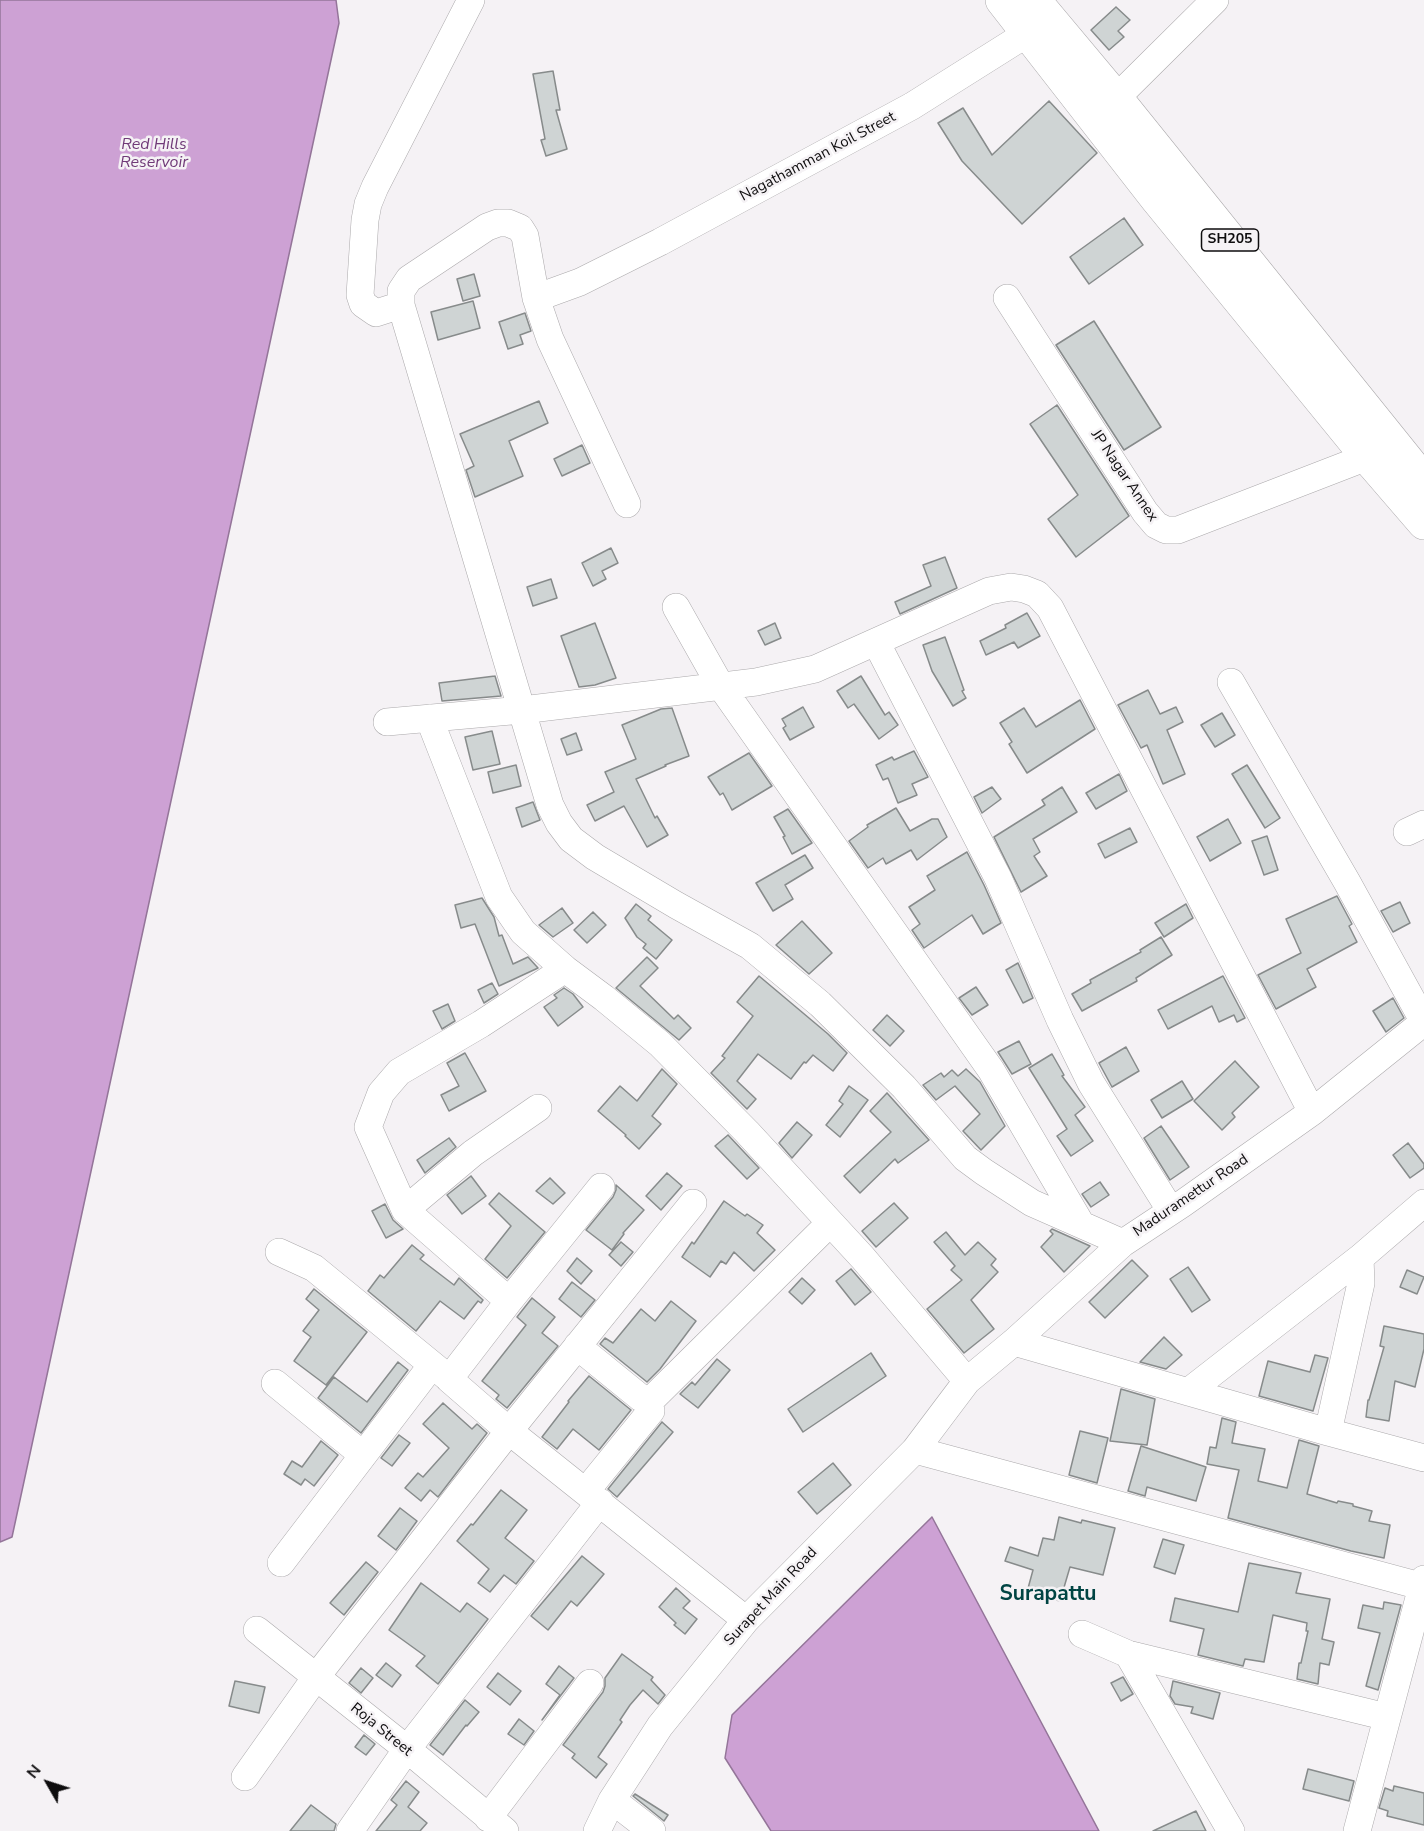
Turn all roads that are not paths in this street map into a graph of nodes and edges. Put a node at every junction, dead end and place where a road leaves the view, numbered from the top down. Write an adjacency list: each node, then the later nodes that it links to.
1 (471, 0): 8 (street)
2 (1002, 0): 4 (main road)
3 (1215, 0): 5 (street)
4 (1036, 17): 5 (main road, SH205); 6 (street, Nagathamman Koil Street)
5 (1105, 108): 9 (main road); 10 (main road, SH205)
6 (536, 298): 8 (street); 11 (street)
7 (1007, 298): 9 (street, JP Nagar Annex)
8 (401, 305): 17 (street)
9 (1367, 456): 12 (main road)
10 (1424, 481)
11 (627, 504)
12 (1424, 523)
13 (676, 607): 16 (street)
14 (876, 642): 16 (street); 23 (street); 28 (street)
15 (1231, 682): 21 (street)
16 (720, 685): 17 (street); 30 (street)
17 (522, 710): 18 (street); 30 (street)
18 (429, 718): 19 (street); 20 (street)
19 (387, 722)
20 (565, 969): 27 (street); 29 (street)
21 (1424, 1022): 23 (street, Maduramettur Road)
22 (538, 1108): 27 (street)
23 (1312, 1112): 28 (street, Maduramettur Road)
24 (601, 1187): 34 (street)
25 (693, 1203): 36 (street)
26 (1424, 1203): 33 (street)
27 (405, 1210): 34 (street)
28 (1171, 1211): 31 (street, Maduramettur Road)
29 (830, 1223): 36 (street); 38 (street)
30 (1081, 1224): 31 (street)
31 (1124, 1242): 35 (street, Maduramettur Road)
32 (279, 1252): 37 (street)
33 (1360, 1258): 40 (street); 43 (street)
34 (509, 1301): 37 (street)
35 (1014, 1342): 38 (street, Maduramettur Road); 40 (street)
36 (578, 1346): 42 (street)
37 (441, 1372): 42 (street); 45 (street)
38 (967, 1381): 44 (street, Surapet Main Road)
39 (275, 1383): 45 (street)
40 (1188, 1392): 43 (street)
41 (651, 1412): 47 (street)
42 (509, 1431): 47 (street); 54 (street)
43 (1328, 1432): 46 (street)
44 (915, 1450): 49 (street); 50 (street, Surapet Main Road)
45 (363, 1455): 48 (street)
46 (1424, 1458)
47 (593, 1496): 50 (street); 57 (street)
48 (281, 1563)
49 (1423, 1584): 56 (street)
50 (746, 1620): 59 (street, Surapet Main Road)
51 (257, 1630): 54 (street, Roja Street)
52 (1082, 1634): 53 (street)
53 (1128, 1654): 56 (street); 64 (street)
54 (316, 1677): 57 (street, Roja Street); 58 (street)
55 (590, 1683): 60 (street)
56 (1387, 1717): 65 (street)
57 (406, 1749): 60 (street, Roja Street); 61 (street)
58 (245, 1777)
59 (612, 1800): 62 (street, Surapet Main Road); 63 (street)
60 (496, 1824)
61 (350, 1831)
62 (597, 1831)
63 (652, 1831)
64 (1231, 1831)
65 (1357, 1831)

